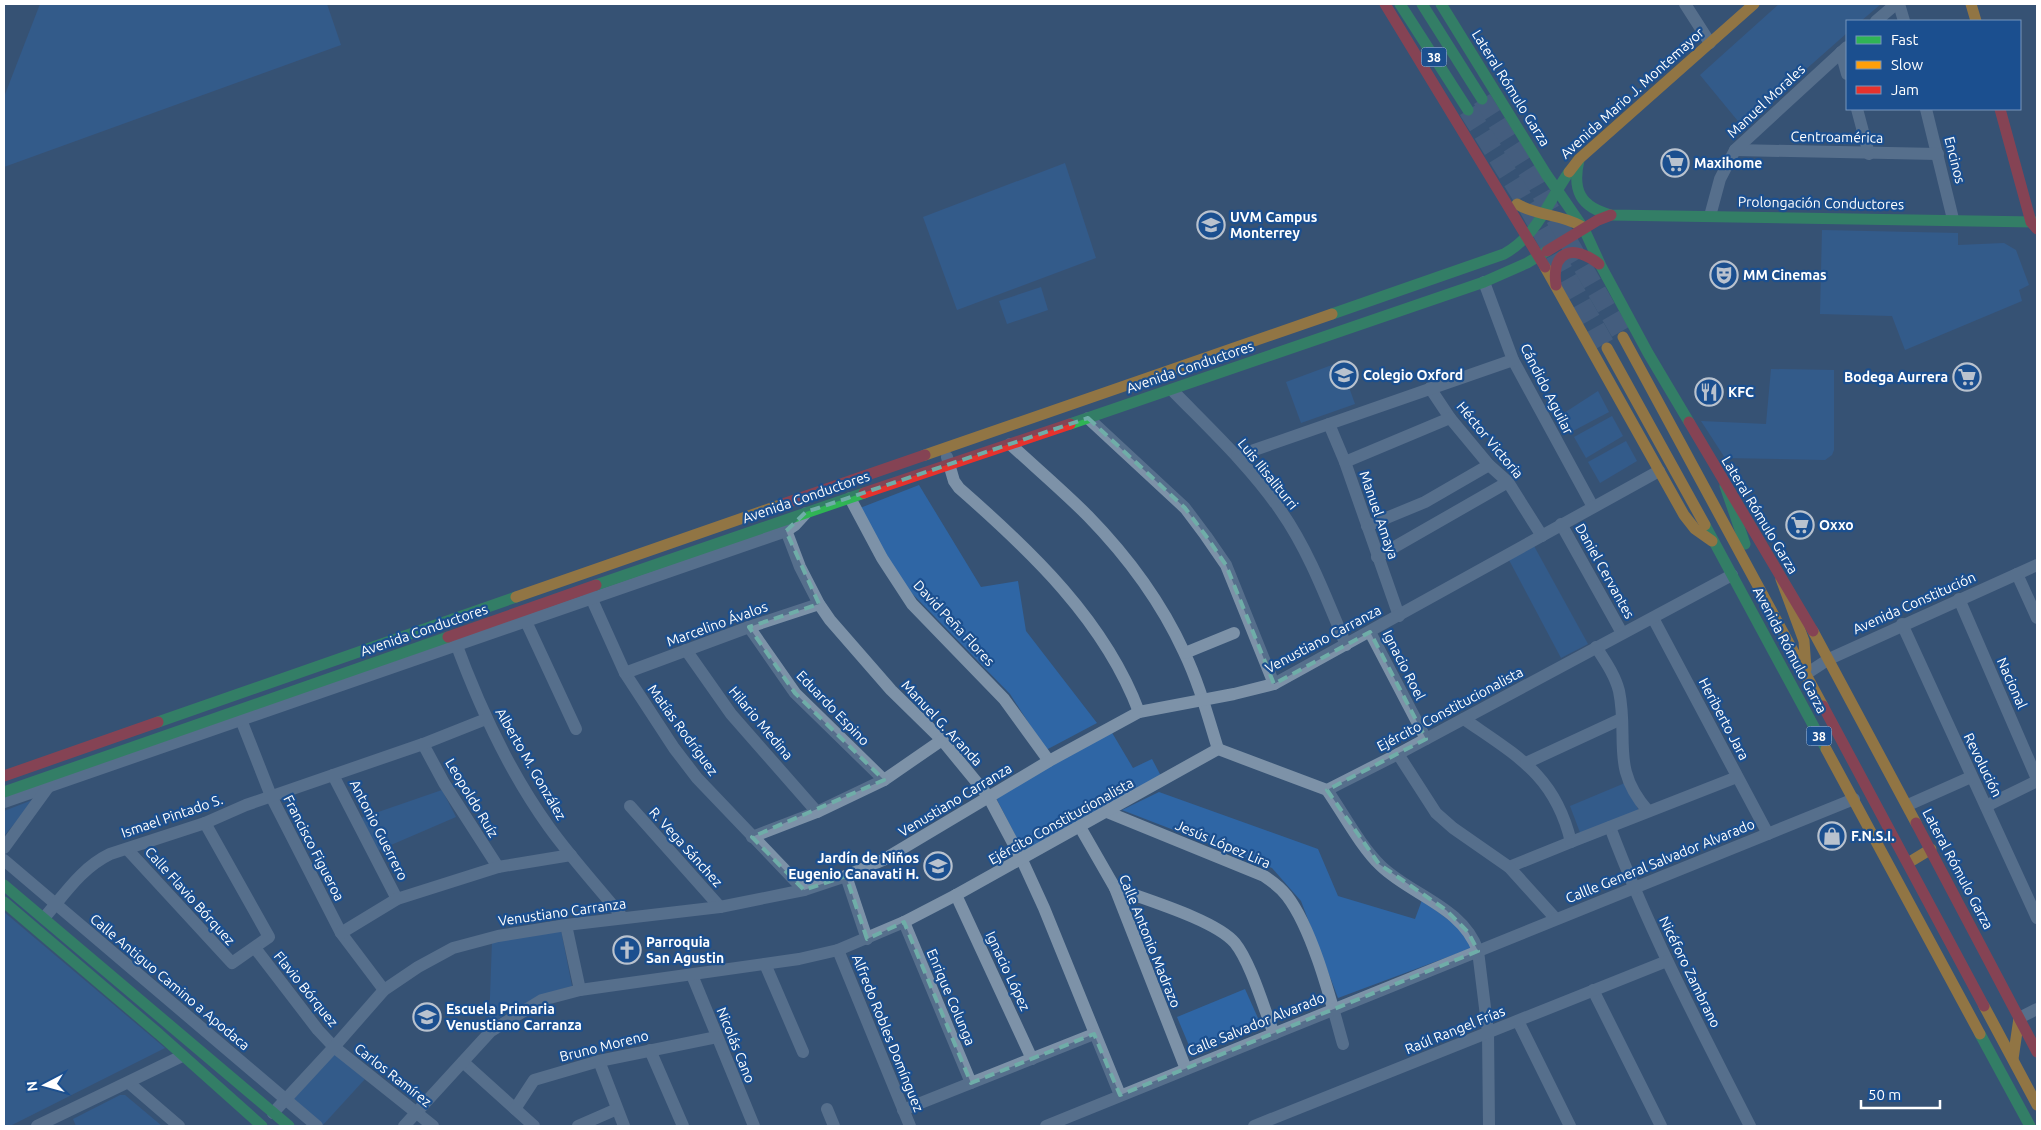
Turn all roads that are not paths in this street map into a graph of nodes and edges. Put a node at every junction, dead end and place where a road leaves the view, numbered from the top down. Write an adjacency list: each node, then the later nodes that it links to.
1 (1385, 4): 28 (main road)
2 (1400, 4): 16 (main road, 38)
3 (1422, 4): 15 (main road, 38)
4 (1441, 4): 25 (main road, Lateral Rómulo Garza)
5 (1685, 4): 12 (street)
6 (1754, 4): 12 (main road, Avenida Mario J. Montemayor)
7 (1898, 4): 9 (street); 10 (street)
8 (1971, 4): 11 (main road)
9 (1877, 20)
10 (1904, 20)
11 (1976, 20)
12 (1710, 43): 20 (main road, Avenida Mario J. Montemayor)
13 (1844, 49): 14 (street); 21 (street, Manuel Morales)
14 (1846, 66)
15 (1482, 99)
16 (1468, 110)
17 (1857, 110): 22 (street)
18 (1926, 110): 23 (street, Encinos)
19 (2000, 110): 34 (main road)
20 (1596, 143): 24 (main road, Avenida Mario J. Montemayor); 25 (main road)
21 (1735, 150): 22 (street, Centroamérica); 31 (street, Manuel Morales)
22 (1869, 154): 23 (street, Centroamérica)
23 (1938, 154): 32 (street, Encinos)
24 (1579, 159): 27 (main road, Avenida Mario J. Montemayor); 30 (main road)
25 (1538, 160): 26 (main road, Lateral Rómulo Garza)
26 (1546, 174): 27 (main road, Lateral Rómulo Garza); 28 (main road)
27 (1557, 189): 29 (main road, Avenida Mario J. Montemayor); 35 (main road, Lateral Rómulo Garza)
28 (1511, 203): 29 (main road); 36 (main road)
29 (1543, 215): 35 (main road); 36 (main road, Avenida Conductores)
30 (1611, 215): 31 (main road, Prolongación Conductores); 33 (main road, Avenida Conductores)
31 (1710, 216): 32 (main road, Prolongación Conductores)
32 (1954, 219): 34 (main road, Prolongación Conductores)
33 (1598, 220): 35 (main road, Avenida Conductores); 38 (main road)
34 (2035, 224)
35 (1584, 229): 37 (main road, Avenida Conductores); 38 (main road, Lateral Rómulo Garza)
36 (1536, 238): 37 (main road); 39 (main road); 51 (main road, Avenida Conductores)
37 (1563, 242): 38 (main road); 39 (main road, Avenida Conductores)
38 (1589, 252): 41 (main road); 58 (main road, Lateral Rómulo Garza)
39 (1539, 257): 40 (main road, Avenida Conductores); 41 (main road)
40 (1484, 282): 44 (street, Cándido Aguilar); 46 (main road, Avenida Conductores)
41 (1556, 288): 56 (main road)
42 (1622, 337): 73 (main road, Avenida Rómulo Garza / 38)
43 (1607, 348): 68 (main road, Avenida Rómulo Garza / 38)
44 (1513, 360): 45 (street); 61 (street, Cándido Aguilar)
45 (1430, 388): 48 (street, Héctor Victoria); 49 (street)
46 (1172, 390): 47 (main road, Avenida Conductores); 52 (street, Luis Ilisaliturri)
47 (1088, 418): 50 (main road, Avenida Conductores); 95 (street)
48 (1450, 418): 53 (street); 55 (street, Héctor Victoria)
49 (1329, 424): 52 (street); 53 (street, Manuel Amaya)
50 (1010, 444): 54 (main road, Avenida Conductores); 91 (street)
51 (945, 449): 54 (street); 111 (main road, Avenida Conductores)
52 (1237, 456): 88 (street, Luis Ilisaliturri)
53 (1345, 462): 66 (street, Manuel Amaya)
54 (948, 465): 59 (main road, Avenida Conductores); 97 (street)
55 (1489, 465): 57 (street, Héctor Victoria); 60 (street)
56 (1659, 471): 61 (street, Venustiano Carranza); 68 (main road)
57 (1508, 482): 63 (street); 67 (street, Héctor Victoria)
58 (1725, 486): 73 (main road); 74 (main road, Lateral Rómulo Garza)
59 (850, 498): 62 (main road, Avenida Conductores); 108 (street, David Peña Flores)
60 (1425, 502): 63 (street); 66 (street)
61 (1593, 507): 64 (street, Venustiano Carranza)
62 (806, 512): 65 (street)
63 (1435, 523): 69 (street)
64 (1561, 524): 67 (street, Venustiano Carranza); 86 (street, Daniel Cervantes)
65 (784, 526): 75 (street); 77 (street, Manuel G. Aranda)
66 (1367, 526): 69 (street, Manuel Amaya)
67 (1542, 536): 78 (street, Venustiano Carranza)
68 (1712, 540): 72 (main road, Avenida Rómulo Garza / 38)
69 (1377, 557): 78 (street, Manuel Amaya)
70 (2037, 565): 71 (street, Avenida Constitución)
71 (2017, 574): 76 (street, Avenida Constitución); 81 (street)
72 (1732, 575): 80 (street, Ejército Constitucionalista); 121 (main road, Avenida Rómulo Garza / 38)
73 (1756, 579): 94 (main road, Avenida Rómulo Garza / 38)
74 (1781, 579): 92 (main road, Lateral Rómulo Garza); 94 (main road)
75 (590, 594): 79 (street); 93 (street, Matías Rodríguez)
76 (1958, 599): 82 (street, Avenida Constitución); 115 (street, Nacional)
77 (819, 604): 83 (street, Marcelino Ávalos); 104 (street, Manuel G. Aranda)
78 (1399, 616): 84 (street, Venustiano Carranza)
79 (524, 617): 87 (street); 102 (street)
80 (1653, 618): 86 (street, Ejército Constitucionalista); 112 (street, Heriberto Jara)
81 (2037, 618)
82 (1902, 624): 92 (street, Avenida Constitución); 113 (street, Revolución)
83 (749, 627): 90 (street, Marcelino Ávalos); 114 (street, Eduardo Espino)
84 (1370, 632): 88 (street, Venustiano Carranza); 103 (street, Ignacio Roel)
85 (1234, 633): 91 (street)
86 (1622, 633): 89 (street, Ejército Constitucionalista)
87 (455, 640): 98 (street); 99 (street, Alberto M. González)
88 (1346, 645): 95 (street, Venustiano Carranza)
89 (1596, 647): 100 (street, Ejército Constitucionalista); 101 (street)
90 (686, 650): 93 (street, Marcelino Ávalos); 127 (street, Hilario Medina)
91 (1185, 653): 96 (street)
92 (1829, 658): 94 (street, Avenida Constitución); 123 (main road, Lateral Rómulo Garza)
93 (626, 673): 133 (street, Matías Rodríguez)
94 (1806, 674): 141 (main road, Avenida Rómulo Garza / 38)
95 (1274, 684): 96 (street, Venustiano Carranza)
96 (1204, 700): 97 (street, Venustiano Carranza); 106 (street)
97 (1139, 712): 108 (street, Venustiano Carranza)
98 (239, 715): 116 (street); 118 (main road); 119 (street, Francisco Figueroa)
99 (486, 719): 105 (street); 138 (street, Alberto M. González)
100 (1464, 719): 103 (street, Ejército Constitucionalista); 109 (street)
101 (1621, 719): 109 (street); 126 (street)
102 (576, 728)
103 (1426, 739): 107 (street, Ejército Constitucionalista)
104 (942, 740): 114 (street); 120 (street, Manuel G. Aranda)
105 (423, 744): 110 (street, Ismael Pintado S.); 142 (street, Leopoldo Ruíz)
106 (1218, 749): 117 (street); 128 (street, Ejército Constitucionalista)
107 (1398, 754): 117 (street, Ejército Constitucionalista); 143 (street)
108 (1049, 761): 120 (street, Venustiano Carranza)
109 (1526, 763): 134 (street)
110 (333, 775): 119 (street, Ismael Pintado S.); 150 (street, Antonio Guerrero)
111 (4, 776)
112 (1738, 777): 126 (street); 132 (street, Heriberto Jara)
113 (1971, 777): 123 (street); 125 (street, Revolución)
114 (884, 780): 127 (street)
115 (2037, 780): 125 (street)
116 (49, 786): 122 (street); 135 (street)
117 (1327, 790): 164 (street)
118 (4, 792)
119 (271, 796): 129 (street, Ismael Pintado S.); 160 (street, Francisco Figueroa)
120 (988, 796): 140 (street, Manuel G. Aranda); 144 (street, Venustiano Carranza)
121 (1854, 799): 132 (street, Callle General Salvador Alvarado); 222 (main road, Avenida Rómulo Garza / 38)
122 (4, 802)
123 (1908, 805): 137 (main road, Lateral Rómulo Garza)
124 (630, 806): 153 (street, R. Vega Sánchez)
125 (1986, 806): 156 (street, Revolución)
126 (1648, 811): 131 (street)
127 (817, 812): 133 (street)
128 (1107, 812): 130 (street, Ejército Constitucionalista); 171 (street, Jesús López Lira)
129 (204, 824): 136 (street, Ismael Pintado S.); 162 (street)
130 (1080, 827): 140 (street, Ejército Constitucionalista); 146 (street, Calle Antonio Madrazo)
131 (1610, 827): 134 (street); 147 (street, Nicéforo Zambrano)
132 (1768, 834): 147 (street, Callle General Salvador Alvarado)
133 (752, 837): 148 (street, Matías Rodríguez)
134 (1571, 842): 143 (street)
135 (4, 848)
136 (127, 849): 152 (street, Ismael Pintado S.); 162 (street, Calle Flavio Bórquez)
137 (1931, 849): 141 (main road); 173 (main road, Lateral Rómulo Garza)
138 (571, 855): 142 (street); 155 (street, Alberto M. González)
139 (4, 860): 152 (street, Calle Antiguo Camino a Apodaca)
140 (1022, 860): 149 (street, Ejército Constitucionalista); 176 (street, Manuel G. Aranda)
141 (1908, 863): 187 (main road, Avenida Rómulo Garza / 38)
142 (498, 867): 150 (street)
143 (1509, 867): 157 (street)
144 (846, 876): 148 (street, Venustiano Carranza); 161 (street, Alfredo Robles Domínguez)
145 (4, 885): 154 (main road)
146 (1115, 888): 177 (street); 190 (street, Calle Antonio Madrazo)
147 (1634, 889): 157 (street, Callle General Salvador Alvarado); 165 (street, Nicéforo Zambrano)
148 (804, 890): 153 (street, Venustiano Carranza)
149 (956, 895): 158 (street, Ejército Constitucionalista); 186 (street, Ignacio López)
150 (397, 899): 160 (street)
151 (4, 902): 185 (main road)
152 (56, 904): 154 (street, Ismael Pintado S.); 194 (street, Calle Antiguo Camino a Apodaca)
153 (720, 907): 155 (street, Venustiano Carranza)
154 (44, 918): 179 (main road)
155 (624, 918): 159 (street, Venustiano Carranza)
156 (2037, 918)
157 (1556, 919): 164 (street, Callle General Salvador Alvarado)
158 (904, 922): 161 (street, Ejército Constitucionalista); 192 (street, Enrique Colunga)
159 (566, 925): 168 (street, Venustiano Carranza); 169 (street)
160 (341, 933): 168 (street, Francisco Figueroa)
161 (867, 939): 163 (street, Ejército Constitucionalista)
162 (255, 948): 181 (street, Flavio Bórquez)
163 (838, 950): 166 (street, Ejército Constitucionalista); 199 (street, Alfredo Robles Domínguez)
164 (1478, 951): 171 (street, Calle Salvador Alvarado); 175 (street)
165 (1667, 961): 170 (street, Raúl Rangel Frías); 221 (street, Nicéforo Zambrano)
166 (765, 964): 167 (street, Ejército Constitucionalista); 183 (street)
167 (692, 975): 169 (street, Ejército Constitucionalista); 178 (street, Nicolás Cano)
168 (384, 990): 181 (street, Venustiano Carranza)
169 (580, 990): 189 (street, Ejército Constitucionalista)
170 (1593, 990): 174 (street, Raúl Rangel Frías); 220 (street)
171 (1333, 1009): 177 (street, Calle Salvador Alvarado); 180 (street, Jesús López Lira)
172 (2037, 1009): 173 (street)
173 (2019, 1018): 184 (main road, Lateral Rómulo Garza); 187 (main road)
174 (1518, 1021): 175 (street, Raúl Rangel Frías); 219 (street)
175 (1488, 1032): 217 (street, Raúl Rangel Frías); 218 (street)
176 (1094, 1034): 186 (street); 193 (street, Manuel G. Aranda)
177 (1274, 1034): 190 (street, Calle Salvador Alvarado)
178 (717, 1038): 182 (street, Bruno Moreno); 213 (street, Nicolás Cano)
179 (194, 1044): 185 (main road); 200 (main road)
180 (1343, 1044)
181 (334, 1047): 194 (street, Venustiano Carranza); 201 (street, Carlos Ramírez)
182 (650, 1050): 188 (street, Bruno Moreno); 212 (street)
183 (803, 1052)
184 (2037, 1052)
185 (182, 1056): 191 (street); 204 (main road)
186 (1032, 1059): 192 (street)
187 (2013, 1060): 195 (main road, Avenida Rómulo Garza / 38)
188 (599, 1061): 196 (street, Bruno Moreno); 197 (street)
189 (463, 1062): 196 (street); 201 (street, Ejército Constitucionalista)
190 (1186, 1069): 193 (street, Calle Salvador Alvarado)
191 (129, 1083): 202 (street); 203 (street)
192 (971, 1083): 199 (street)
193 (1120, 1095): 216 (street, Calle Salvador Alvarado)
194 (285, 1099): 200 (street, Venustiano Carranza); 206 (street, Calle Antiguo Camino a Apodaca)
195 (2037, 1104)
196 (515, 1109): 209 (street)
197 (618, 1109): 210 (street); 211 (street)
198 (827, 1109): 214 (street)
199 (903, 1110): 215 (street, Alfredo Robles Domínguez)
200 (272, 1112): 205 (main road)
201 (416, 1112): 207 (street, Ejército Constitucionalista); 208 (street, Carlos Ramírez)
202 (37, 1126)
203 (179, 1126)
204 (262, 1126)
205 (289, 1126)
206 (317, 1126)
207 (404, 1126)
208 (433, 1126)
209 (534, 1126)
210 (578, 1126)
211 (624, 1126)
212 (683, 1126)
213 (754, 1126)
214 (834, 1126)
215 (910, 1126)
216 (1046, 1126)
217 (1254, 1126)
218 (1489, 1126)
219 (1570, 1126)
220 (1661, 1126)
221 (1750, 1126)
222 (2030, 1126)

